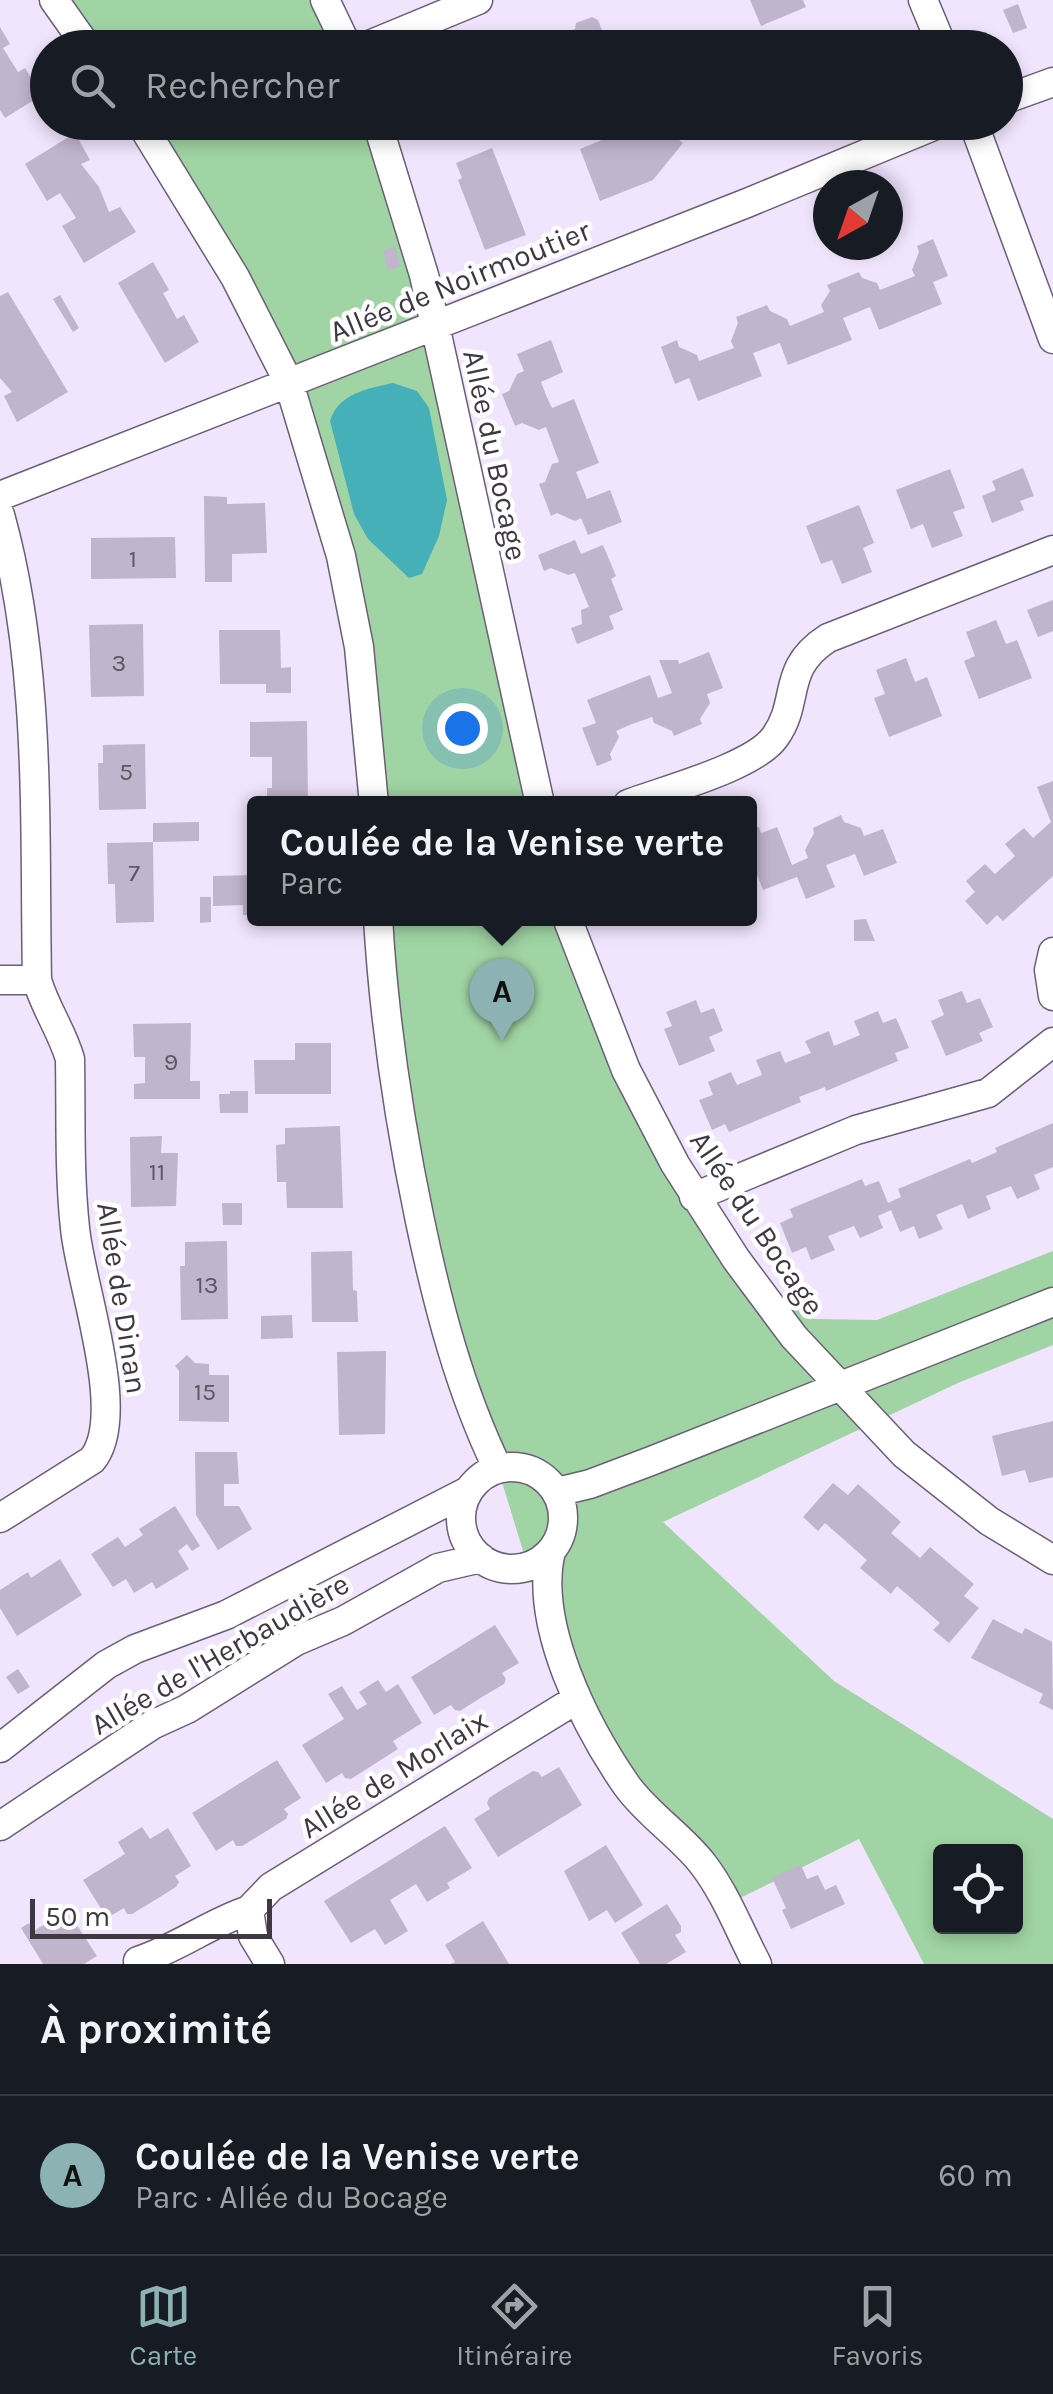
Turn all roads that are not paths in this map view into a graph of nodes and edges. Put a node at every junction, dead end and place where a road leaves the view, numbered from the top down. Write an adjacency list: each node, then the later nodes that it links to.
1 (54, 0): 5 (street)
2 (325, 0): 6 (street)
3 (478, 0): 7 (street)
4 (923, 0): 8 (street)
5 (75, 30)
6 (339, 30)
7 (406, 30)
8 (936, 30)
9 (1053, 82): 10 (street)
10 (1023, 93)
11 (151, 140): 17 (street)
12 (383, 140): 15 (street, Allée du Bocage)
13 (898, 140): 15 (street, Allée de Noirmoutier)
14 (981, 140): 16 (street)
15 (434, 326): 17 (street, Allée de Noirmoutier); 22 (street, Allée du Bocage)
16 (1053, 339)
17 (289, 383): 18 (street, Allée de Noirmoutier); 21 (street)
18 (0, 496)
19 (0, 514): 28 (street, Allée de Dinan)
20 (1053, 550): 23 (street)
21 (373, 796)
22 (538, 796)
23 (648, 796)
24 (379, 926): 34 (street)
25 (570, 926): 31 (street, Allée du Bocage)
26 (1053, 952): 29 (street)
27 (0, 980): 28 (street)
28 (36, 980): 37 (street, Allée de Dinan)
29 (1053, 996)
30 (1053, 1042): 31 (street)
31 (694, 1197): 33 (street, Allée du Bocage)
32 (1053, 1302): 33 (street)
33 (841, 1386): 36 (street); 39 (street, Allée du Bocage)
34 (498, 1469): 35 (street); 36 (street)
35 (468, 1491): 41 (street); 46 (street, Allée de l'Herbaudière)
36 (557, 1492): 40 (street)
37 (0, 1518)
38 (1053, 1534): 39 (street)
39 (1021, 1541): 42 (street, Allée du Bocage)
40 (551, 1551): 43 (street); 44 (street)
41 (480, 1558): 43 (street); 47 (street, Allée de l'Herbaudière)
42 (1053, 1560)
43 (508, 1569): 44 (street)
44 (554, 1628): 45 (street)
45 (577, 1699): 48 (street, Allée de Morlaix); 51 (street)
46 (0, 1748)
47 (0, 1826)
48 (249, 1910): 49 (street, Allée de Morlaix); 50 (street)
49 (138, 1961)
50 (270, 1964)
51 (757, 1964)

